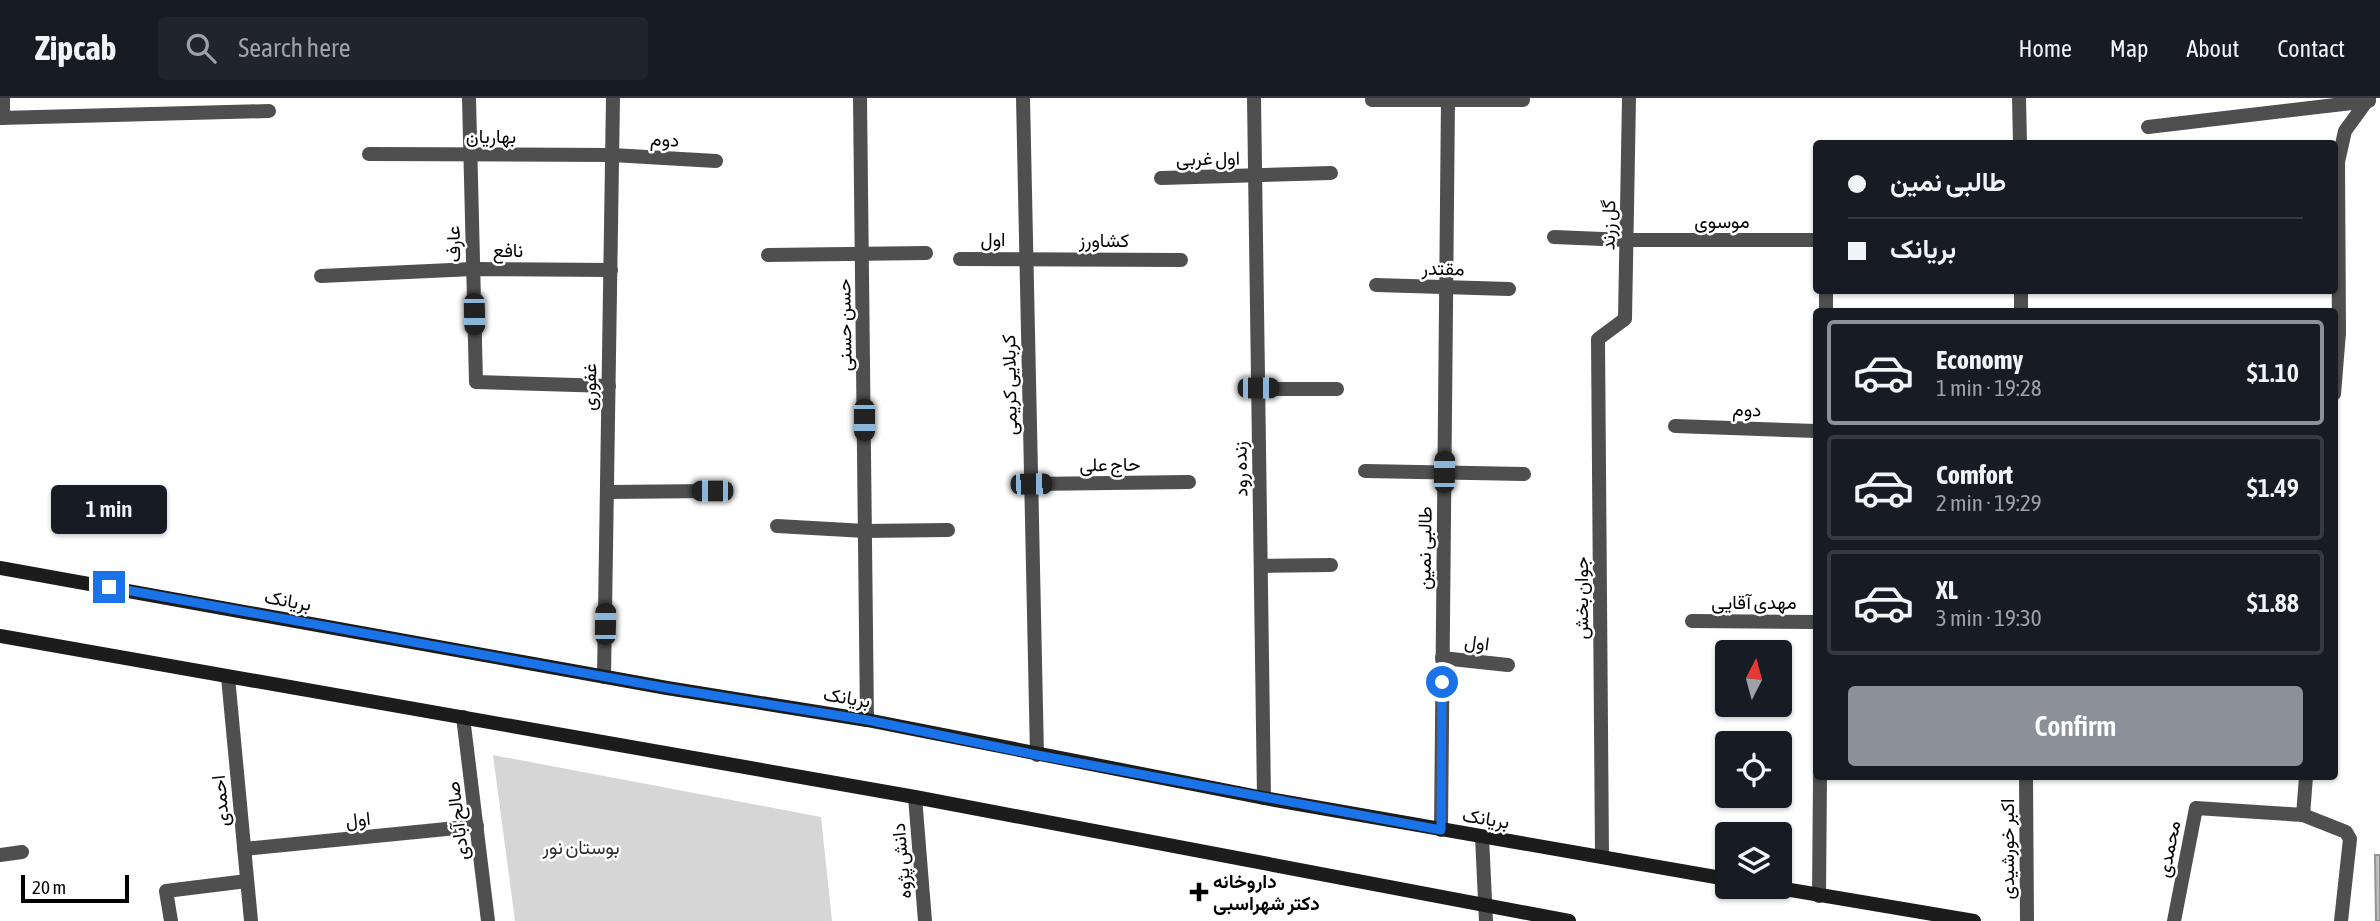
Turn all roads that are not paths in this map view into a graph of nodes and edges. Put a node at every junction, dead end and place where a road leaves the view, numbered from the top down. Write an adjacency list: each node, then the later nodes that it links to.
1 (3, 98): 14 (street)
2 (469, 98): 18 (street, عارف)
3 (613, 98): 19 (street, غفوری)
4 (860, 98): 29 (street, حسن حسنی)
5 (1023, 98): 32 (street, کربلایی کریمی)
6 (1254, 98): 23 (street, زنده رود)
7 (1629, 98): 26 (street, گل زرند)
8 (2019, 98): 16 (street)
9 (1448, 99): 11 (street); 12 (street); 38 (street, طالبی نمین)
10 (2373, 99): 15 (street); 21 (street)
11 (1373, 100)
12 (1523, 100)
13 (269, 111): 14 (street)
14 (2, 118)
15 (2148, 127)
16 (2020, 140)
17 (369, 154): 18 (street, بهاریان)
18 (471, 155): 19 (street, بهاریان); 34 (street, عارف)
19 (612, 155): 20 (street, دوم); 35 (street, غفوری)
20 (716, 161)
21 (2338, 162)
22 (1331, 173): 23 (street, اول غربی)
23 (1255, 177): 24 (street, اول غربی); 42 (street, زنده رود)
24 (1161, 178)
25 (1553, 237): 26 (street, موسوی)
26 (1627, 240): 27 (street, موسوی); 40 (street, گل زرند)
27 (1813, 240)
28 (926, 253): 29 (street)
29 (862, 254): 30 (street); 55 (street, حسن حسنی)
30 (768, 255)
31 (960, 259): 32 (street, اول)
32 (1026, 259): 33 (street, کشاورز); 50 (street, کربلایی کریمی)
33 (1181, 260)
34 (473, 269): 35 (street, نافع); 36 (street, نافع); 41 (street, عارف)
35 (611, 270): 41 (street, غفوری)
36 (321, 276)
37 (1376, 285): 38 (street, مقتدر)
38 (1446, 287): 39 (street, مقتدر); 47 (street, طالبی نمین)
39 (1509, 289)
40 (1598, 339): 81 (street, جوان بخش)
41 (609, 386): 52 (street, غفوری)
42 (1258, 388): 43 (street); 57 (street, زنده رود)
43 (1337, 389)
44 (1675, 426): 45 (street, دوم)
45 (1813, 431)
46 (1365, 471): 47 (street)
47 (1444, 472): 48 (street); 62 (street, طالبی نمین)
48 (1524, 474)
49 (1189, 482): 50 (street, حاج علی)
50 (1031, 484): 68 (street, کربلایی کریمی)
51 (712, 491): 52 (street)
52 (607, 492): 65 (street, غفوری)
53 (776, 526): 55 (street)
54 (948, 530): 55 (street)
55 (865, 531): 67 (street, حسن حسنی)
56 (1331, 565): 57 (street)
57 (1261, 566): 73 (street, زنده رود)
58 (0, 568): 65 (main road, بریانک)
59 (1692, 621): 60 (street, مهدی آقایی)
60 (1813, 622)
61 (0, 636): 64 (main road)
62 (1442, 657): 63 (street, اول); 76 (street, طالبی نمین)
63 (1508, 665)
64 (228, 677): 66 (main road); 78 (street, احمدی)
65 (604, 677): 67 (main road, بریانک)
66 (463, 717): 72 (main road); 75 (street, صالح آبادی)
67 (867, 720): 68 (main road, بریانک)
68 (1037, 755): 73 (main road, بریانک)
69 (1820, 780): 85 (street)
70 (2026, 780): 93 (street, اکبر خورشیدی)
71 (2306, 780): 74 (street)
72 (915, 797): 86 (main road); 90 (street, دانش پژوه)
73 (1264, 798): 76 (main road, بریانک)
74 (2303, 816): 94 (street, محمدی); 95 (street)
75 (477, 826): 78 (street, اول); 89 (street, صالح آبادی)
76 (1441, 830): 77 (main road, بریانک)
77 (1482, 837): 81 (main road, بریانک); 86 (street)
78 (244, 849): 83 (street, احمدی)
79 (22, 852): 80 (street)
80 (0, 855)
81 (1602, 856): 82 (main road, بریانک)
82 (1715, 877)
83 (247, 881): 87 (street); 88 (street, احمدی)
84 (1792, 891): 85 (main road)
85 (1819, 896): 92 (main road)
86 (1486, 914): 91 (main road)
87 (171, 921)
88 (251, 921)
89 (488, 921)
90 (925, 921)
91 (1569, 921)
92 (1974, 921)
93 (2027, 921)
94 (2174, 921)
95 (2341, 921)

